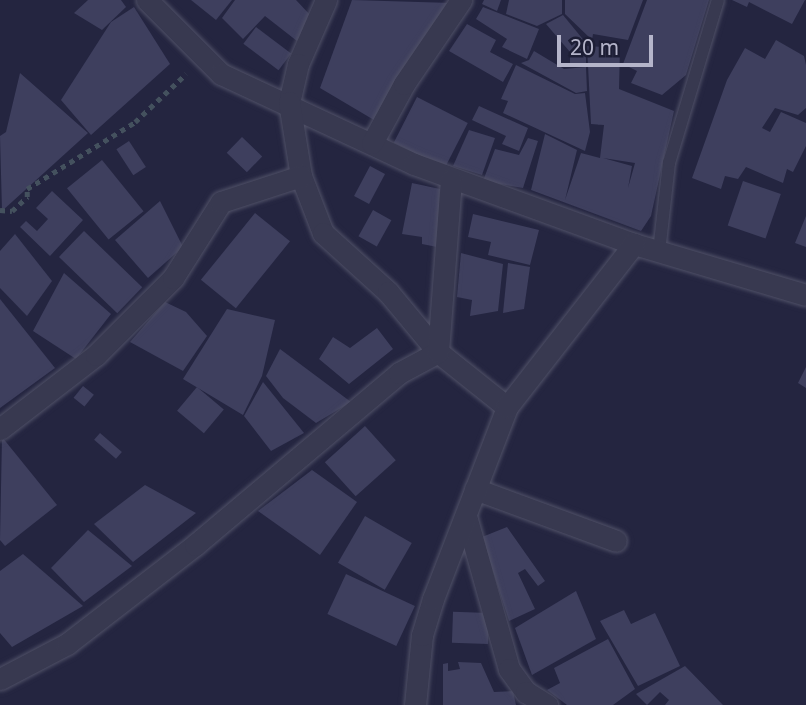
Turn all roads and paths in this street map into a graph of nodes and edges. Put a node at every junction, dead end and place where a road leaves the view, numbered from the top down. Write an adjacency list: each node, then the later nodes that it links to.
1 (147, 0): 5 (street)
2 (326, 0): 6 (street)
3 (461, 0): 7 (street)
4 (718, 0): 12 (lane)
5 (202, 59): 6 (street); 10 (path)
6 (289, 102): 7 (street); 8 (street)
7 (372, 143): 9 (street)
8 (301, 176): 14 (street); 16 (street)
9 (451, 179): 11 (street); 14 (street)
10 (0, 210)
11 (634, 244): 12 (street); 15 (street)
12 (659, 252): 13 (street)
13 (806, 295)
14 (438, 352): 15 (street); 20 (street)
15 (507, 407): 17 (street)
16 (0, 429)
17 (475, 489): 18 (street); 19 (street)
18 (466, 516): 21 (street); 22 (street)
19 (616, 541)
20 (0, 679)
21 (415, 705)
22 (547, 705)

